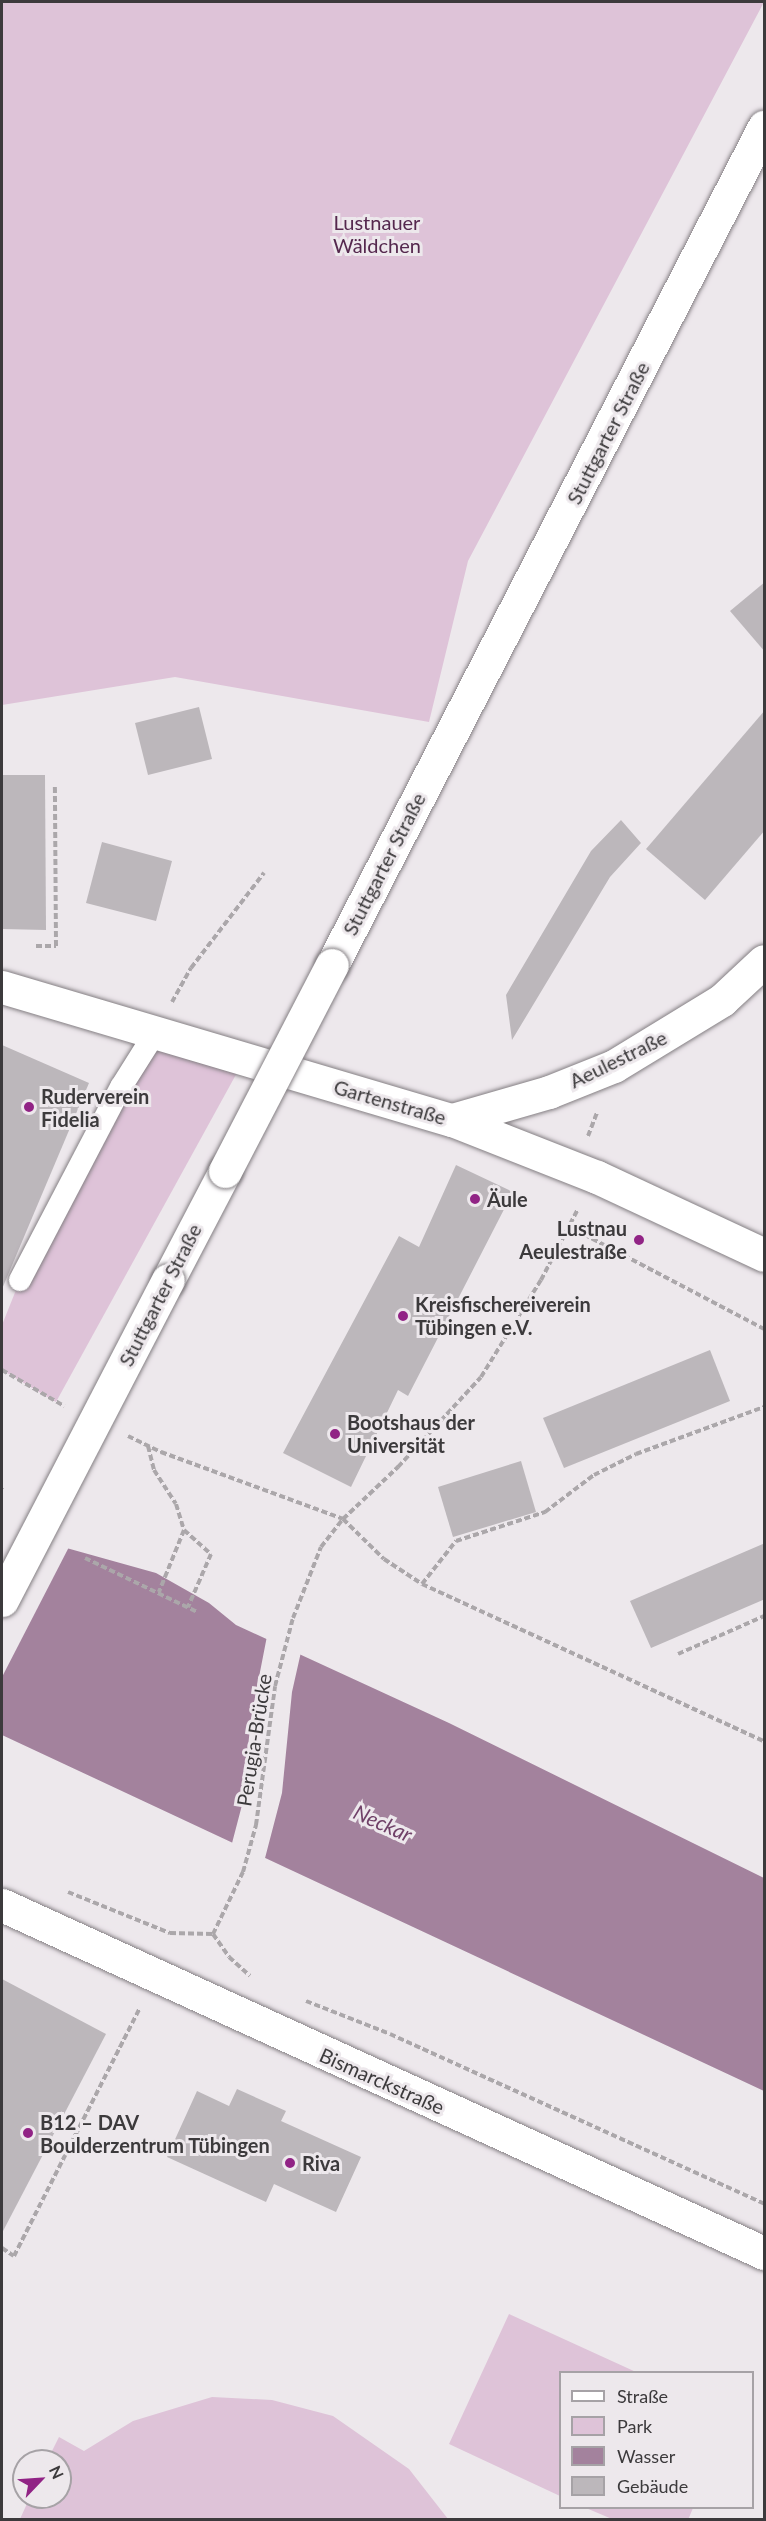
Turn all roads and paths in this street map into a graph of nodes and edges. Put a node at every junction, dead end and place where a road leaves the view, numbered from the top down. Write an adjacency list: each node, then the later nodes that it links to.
1 (765, 127): 25 (street, Stuttgarter Straße, bridge)
2 (55, 785): 4 (path)
3 (264, 873): 7 (path)
4 (36, 946)
5 (765, 961): 8 (street, Aeulestraße)
6 (2, 987): 7 (street, Gartenstraße)
7 (154, 1033): 9 (street, Gartenstraße); 13 (lane)
8 (614, 1066): 9 (street, Aeulestraße); 10 (path, Perugia-Brücke)
9 (452, 1120): 10 (street, Gartenstraße)
10 (586, 1173): 11 (path, Perugia-Brücke); 12 (street, Gartenstraße)
11 (568, 1226): 14 (path); 20 (path, Perugia-Brücke)
12 (765, 1255)
13 (20, 1280)
14 (764, 1328)
15 (2, 1370): 16 (path)
16 (66, 1407)
17 (765, 1407): 23 (path)
18 (117, 1431): 19 (path)
19 (148, 1446): 20 (path); 21 (path)
20 (343, 1519): 23 (path); 32 (path, Perugia-Brücke)
21 (184, 1530): 24 (path); 26 (path)
22 (85, 1558): 24 (path)
23 (422, 1584): 30 (path)
24 (159, 1592): 26 (path)
25 (2, 1600)
26 (188, 1607): 27 (path)
27 (197, 1612)
28 (765, 1617): 29 (path)
29 (678, 1654)
30 (765, 1741)
31 (4, 1912): 33 (street, Bismarckstraße)
32 (254, 1977)
33 (155, 1978): 36 (path); 37 (street, Bismarckstraße)
34 (301, 1999): 35 (path)
35 (765, 2204)
36 (2, 2248)
37 (765, 2253)

